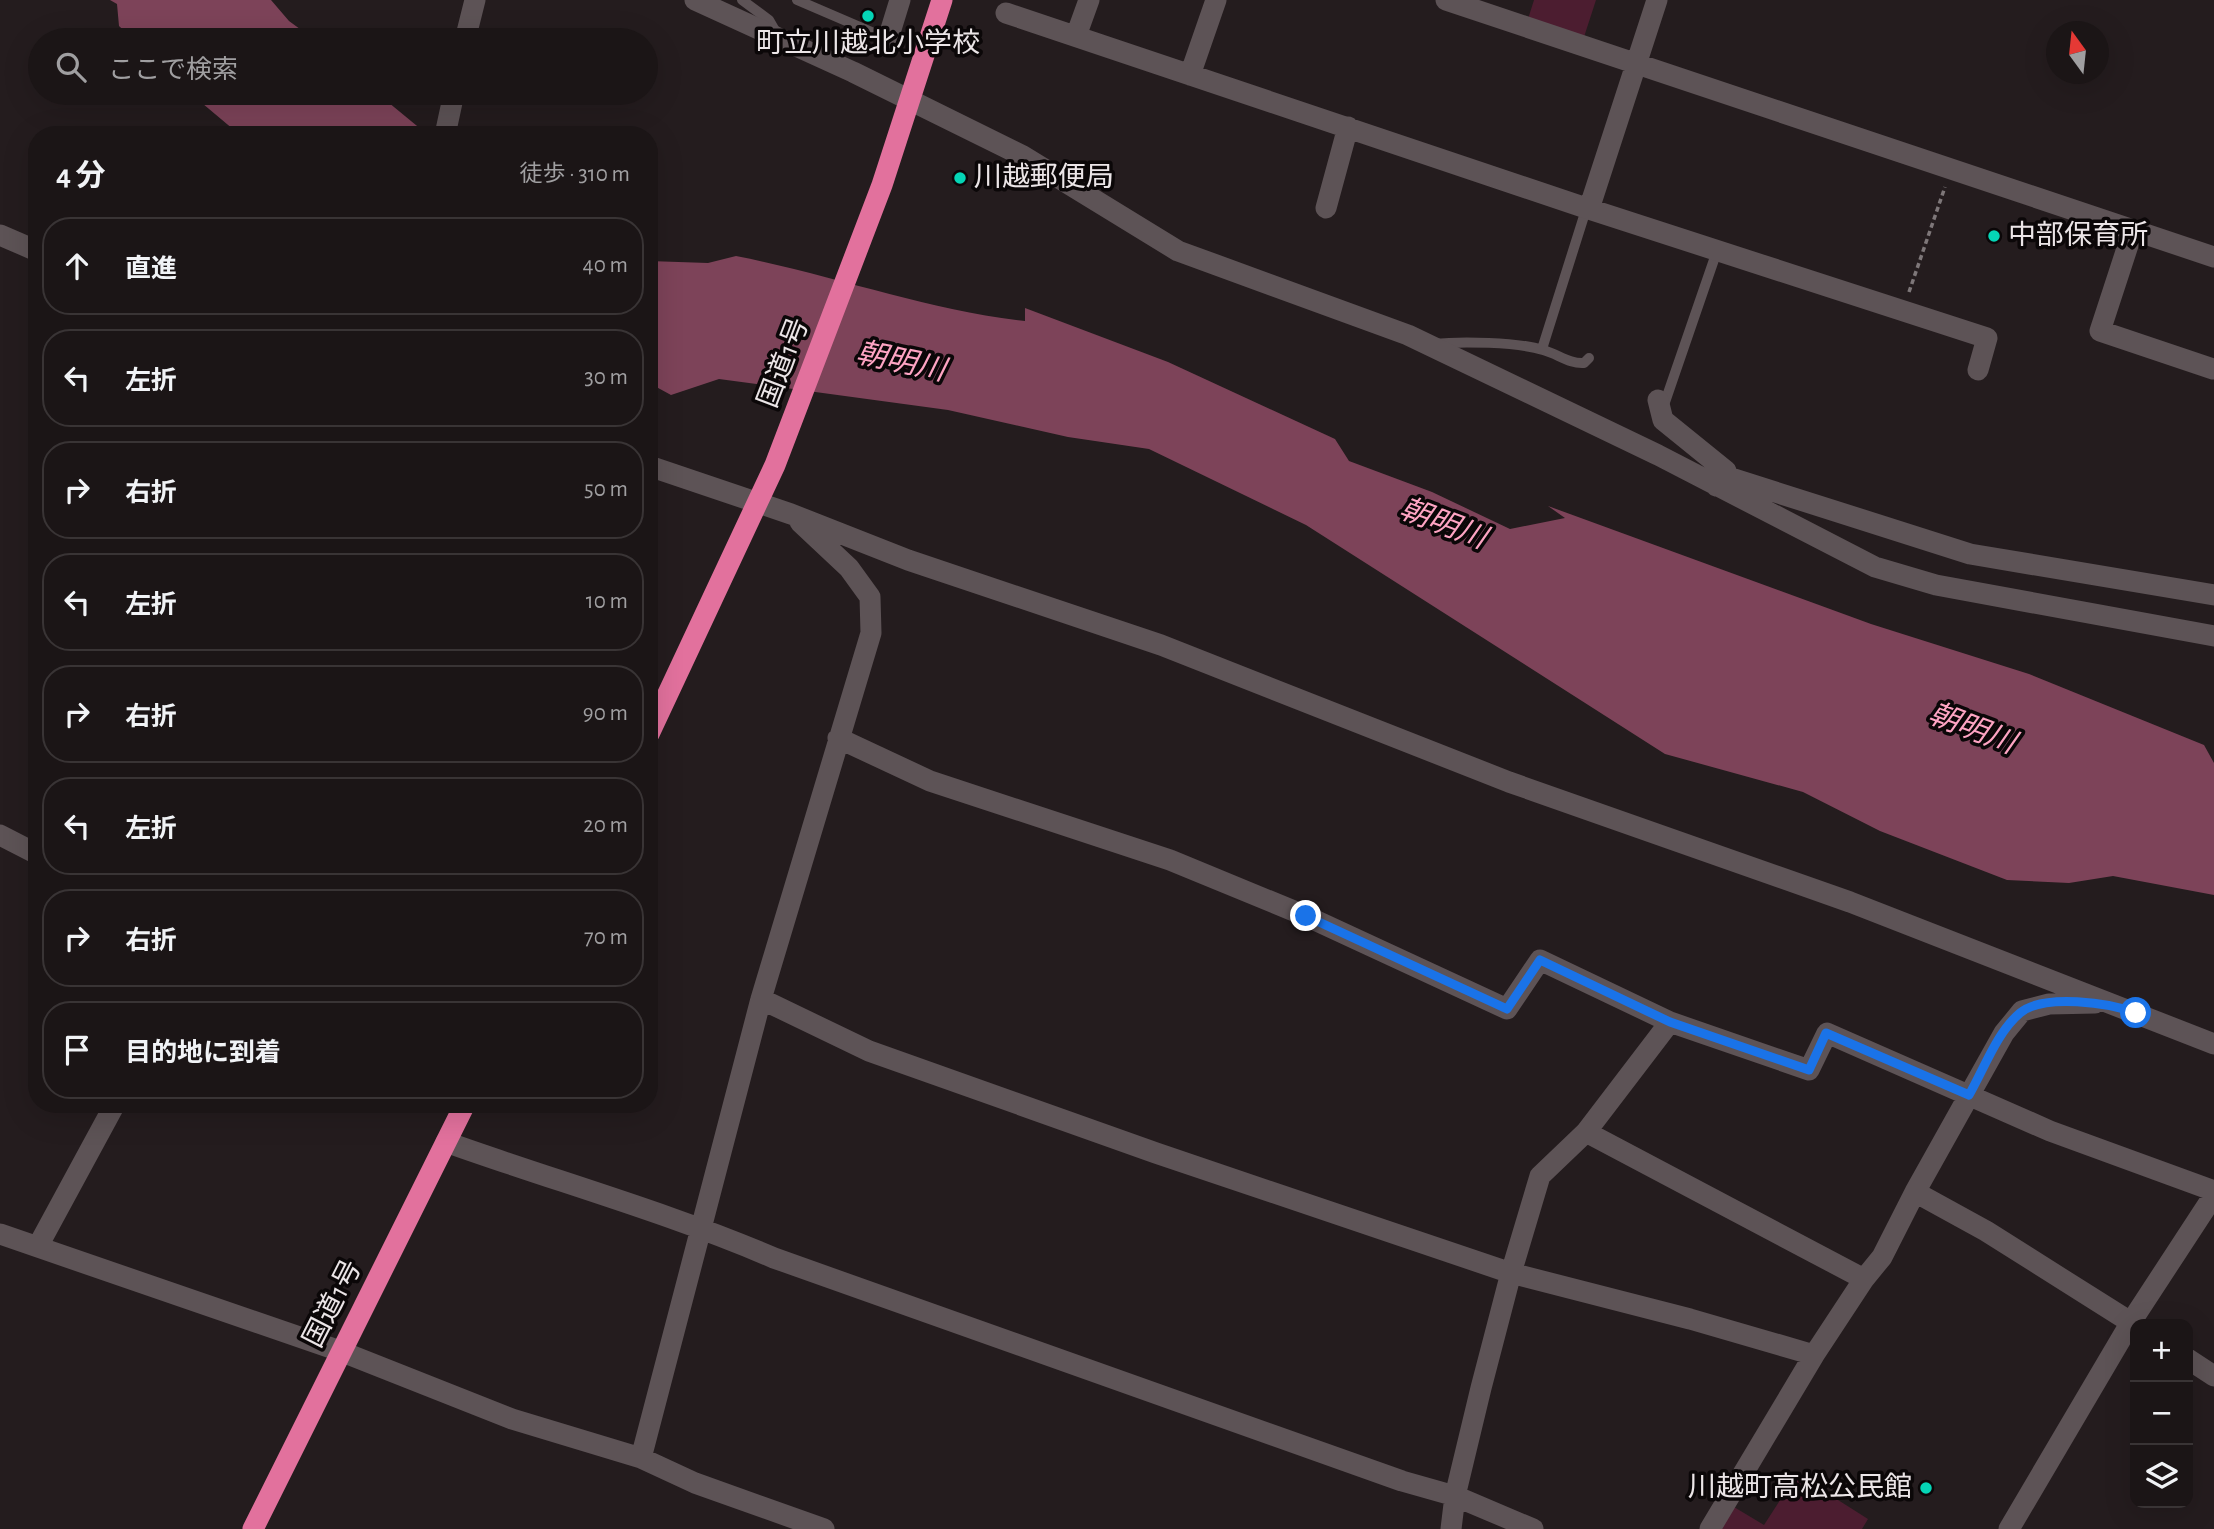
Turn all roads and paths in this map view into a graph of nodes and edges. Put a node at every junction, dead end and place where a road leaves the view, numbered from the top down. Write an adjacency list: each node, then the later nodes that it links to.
1 (695, 0): 14 (street)
2 (742, 0): 14 (lane)
3 (797, 0): 15 (lane)
4 (900, 0): 15 (street)
5 (942, 0): 18 (highway, 国道1号)
6 (1089, 0): 13 (street)
7 (1216, 0): 17 (street)
8 (1447, 0): 16 (street)
9 (1657, 0): 16 (street)
10 (474, 2): 12 (street)
11 (1006, 13): 13 (street)
12 (468, 28)
13 (1076, 36): 17 (street)
14 (779, 39): 18 (street)
15 (888, 39)
16 (1636, 63): 22 (street); 24 (street)
17 (1190, 75): 21 (street)
18 (910, 102): 31 (street); 39 (highway, 国道1号)
19 (451, 105): 20 (street)
20 (446, 126)
21 (1348, 127): 23 (street); 24 (street)
22 (1951, 168): 25 (street); 30 (path)
23 (1326, 208)
24 (1589, 209): 28 (street); 32 (lane)
25 (2133, 230): 29 (street); 34 (street)
26 (0, 235): 27 (street)
27 (28, 247)
28 (1717, 251): 30 (street); 36 (lane)
29 (2214, 257)
30 (1903, 311): 35 (street)
31 (1427, 344): 32 (lane); 38 (street)
32 (1542, 349): 33 (lane)
33 (1589, 359)
34 (2213, 369)
35 (1978, 370)
36 (1662, 401): 38 (street)
37 (658, 469): 39 (street)
38 (1722, 482): 41 (street); 42 (street)
39 (759, 504): 40 (street); 43 (highway, 国道1号)
40 (791, 514): 44 (street); 48 (street)
41 (2214, 595)
42 (2214, 636)
43 (658, 715)
44 (838, 738): 47 (street); 49 (street)
45 (0, 835): 46 (street)
46 (28, 849)
47 (761, 999): 58 (street); 61 (street)
48 (2112, 1004): 50 (street); 51 (street)
49 (1670, 1022): 51 (street); 54 (street)
50 (2214, 1044)
51 (1969, 1095): 56 (street); 57 (street)
52 (110, 1113): 60 (street)
53 (460, 1113): 55 (highway, 国道1号)
54 (1587, 1132): 61 (street); 62 (street)
55 (446, 1142): 58 (street); 66 (highway, 国道1号)
56 (1915, 1192): 62 (street); 64 (street)
57 (2214, 1193): 63 (street)
58 (701, 1227): 70 (street); 71 (street)
59 (0, 1234): 60 (street)
60 (38, 1246): 66 (street)
61 (1511, 1273): 67 (street); 71 (street)
62 (1864, 1279): 67 (street)
63 (2136, 1319)
64 (2130, 1322)
65 (2130, 1329): 77 (street)
66 (340, 1351): 70 (street); 72 (highway, 国道1号)
67 (1814, 1355): 76 (street)
68 (2193, 1362): 69 (street)
69 (2214, 1376)
70 (641, 1458): 73 (street)
71 (1455, 1496): 74 (street); 75 (street)
72 (253, 1529)
73 (824, 1529)
74 (1451, 1529)
75 (1534, 1529)
76 (1710, 1529)
77 (2009, 1529)

